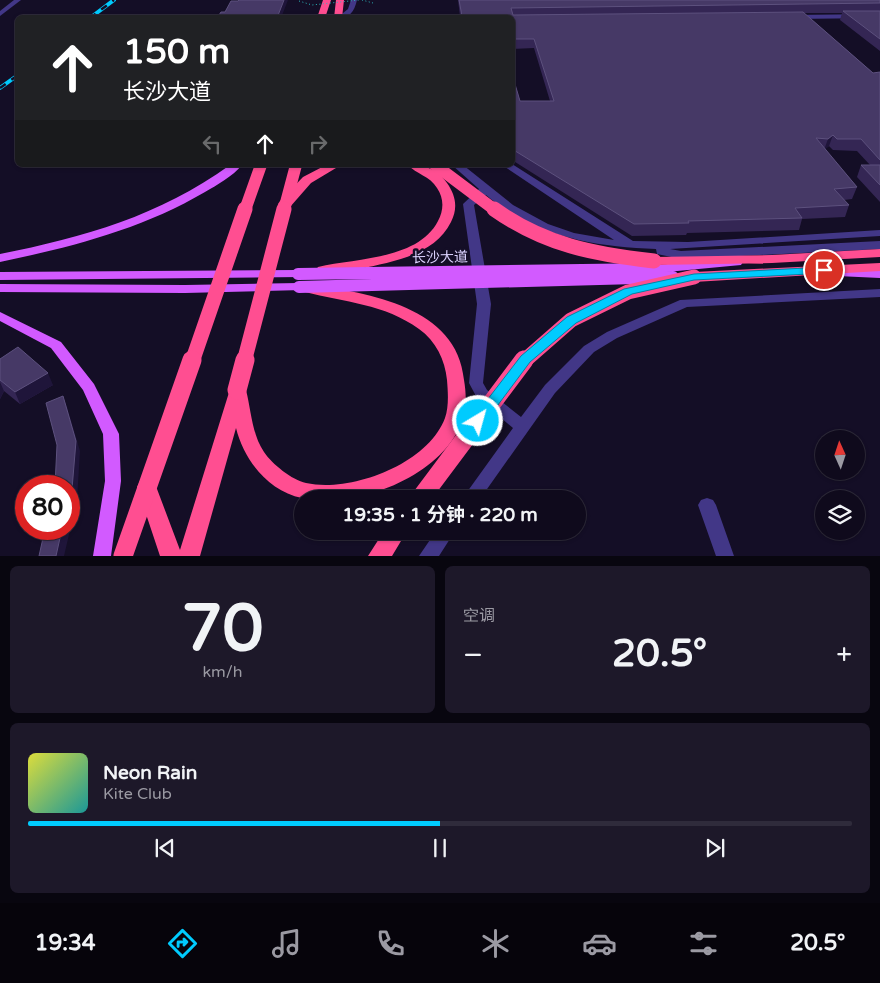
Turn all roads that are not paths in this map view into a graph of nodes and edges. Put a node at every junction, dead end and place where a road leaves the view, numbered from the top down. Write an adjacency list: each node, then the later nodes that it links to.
1 (18, 0): 5 (street)
2 (326, 0): 6 (highway)
3 (340, 0): 7 (highway)
4 (354, 0): 8 (street)
5 (0, 14)
6 (322, 15)
7 (339, 15)
8 (344, 15)
9 (880, 16): 10 (street)
10 (781, 17)
11 (234, 167): 27 (main road)
12 (260, 167): 40 (highway, bridge)
13 (295, 167): 20 (highway, bridge)
14 (331, 167): 20 (highway)
15 (417, 167): 34 (highway, bridge)
16 (438, 167): 28 (highway, bridge)
17 (460, 167): 19 (street)
18 (511, 167): 23 (street)
19 (487, 188): 23 (street); 39 (street)
20 (285, 204): 38 (highway, bridge)
21 (880, 234): 24 (street)
22 (880, 245): 26 (street)
23 (632, 246): 24 (street)
24 (644, 247): 26 (street)
25 (880, 252): 26 (highway)
26 (774, 255): 28 (highway)
27 (0, 258)
28 (655, 265): 34 (main road, 长沙大道, bridge)
29 (880, 267): 30 (highway)
30 (806, 271): 31 (main road); 33 (highway)
31 (880, 274)
32 (0, 276): 34 (main road, 长沙大道)
33 (694, 277): 34 (main road, bridge); 41 (highway, bridge)
34 (298, 281): 35 (main road); 38 (highway, bridge)
35 (0, 288)
36 (880, 293): 39 (street)
37 (0, 316): 46 (main road)
38 (237, 390): 49 (highway)
39 (522, 426): 42 (street)
40 (147, 487): 47 (highway, bridge); 48 (highway)
41 (427, 490)
42 (476, 490)
43 (707, 505): 52 (street)
44 (390, 540): 50 (highway)
45 (440, 540): 51 (street)
46 (102, 556)
47 (123, 556)
48 (171, 556)
49 (189, 556)
50 (379, 556)
51 (428, 556)
52 (725, 556)

